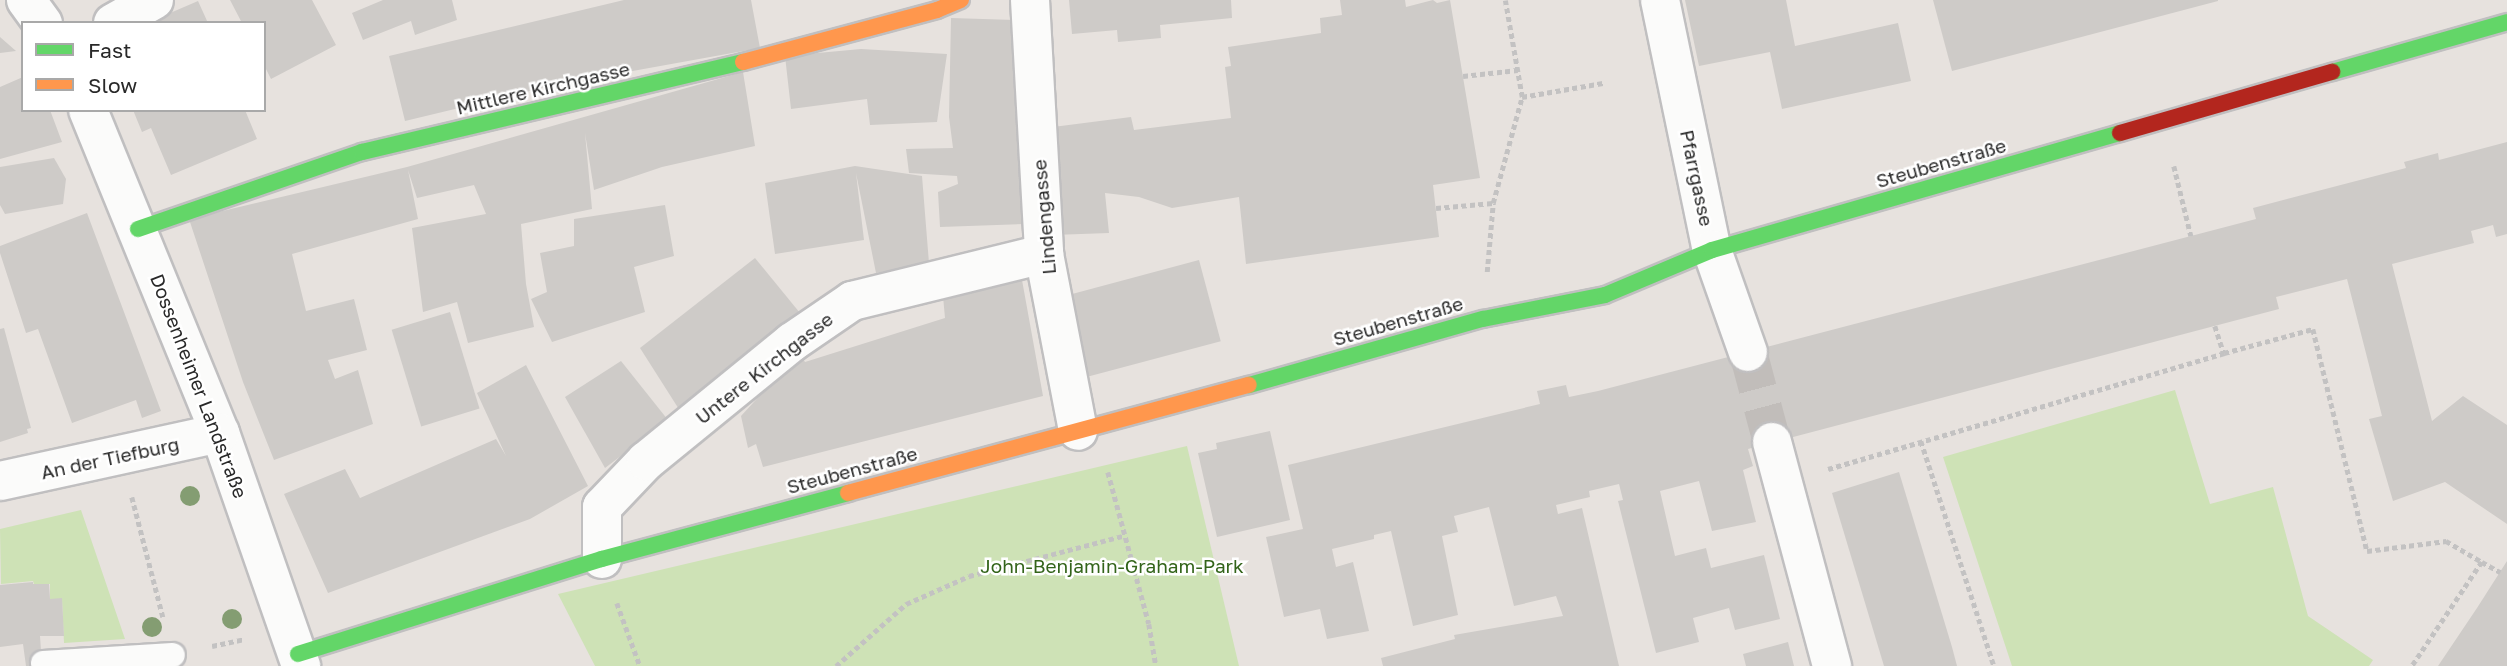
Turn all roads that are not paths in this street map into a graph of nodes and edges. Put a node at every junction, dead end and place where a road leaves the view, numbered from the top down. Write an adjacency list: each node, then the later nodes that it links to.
1 (26, 0): 6 (street)
2 (154, 0): 7 (street)
3 (961, 0): 10 (street, Mittlere Kirchgasse)
4 (1030, 0): 12 (street, Lindengasse)
5 (1660, 0): 11 (street, Pfarrgasse)
6 (42, 21)
7 (117, 21)
8 (2507, 22): 11 (street, Steubenstraße)
9 (89, 112): 10 (street, Dossenheimer Landstraße)
10 (138, 229): 15 (street, Dossenheimer Landstraße)
11 (1712, 250): 13 (street, Pfarrgasse); 14 (street, Steubenstraße)
12 (1044, 254): 14 (street, Lindengasse); 18 (street, Untere Kirchgasse)
13 (1748, 352)
14 (1088, 429): 18 (street, Steubenstraße)
15 (220, 433): 17 (street, An der Tiefburg); 19 (street, Dossenheimer Landstraße)
16 (1772, 442): 22 (street)
17 (0, 481)
18 (602, 559): 19 (street, Steubenstraße)
19 (296, 649)
20 (173, 655): 21 (lane)
21 (43, 663)
22 (1832, 666)

